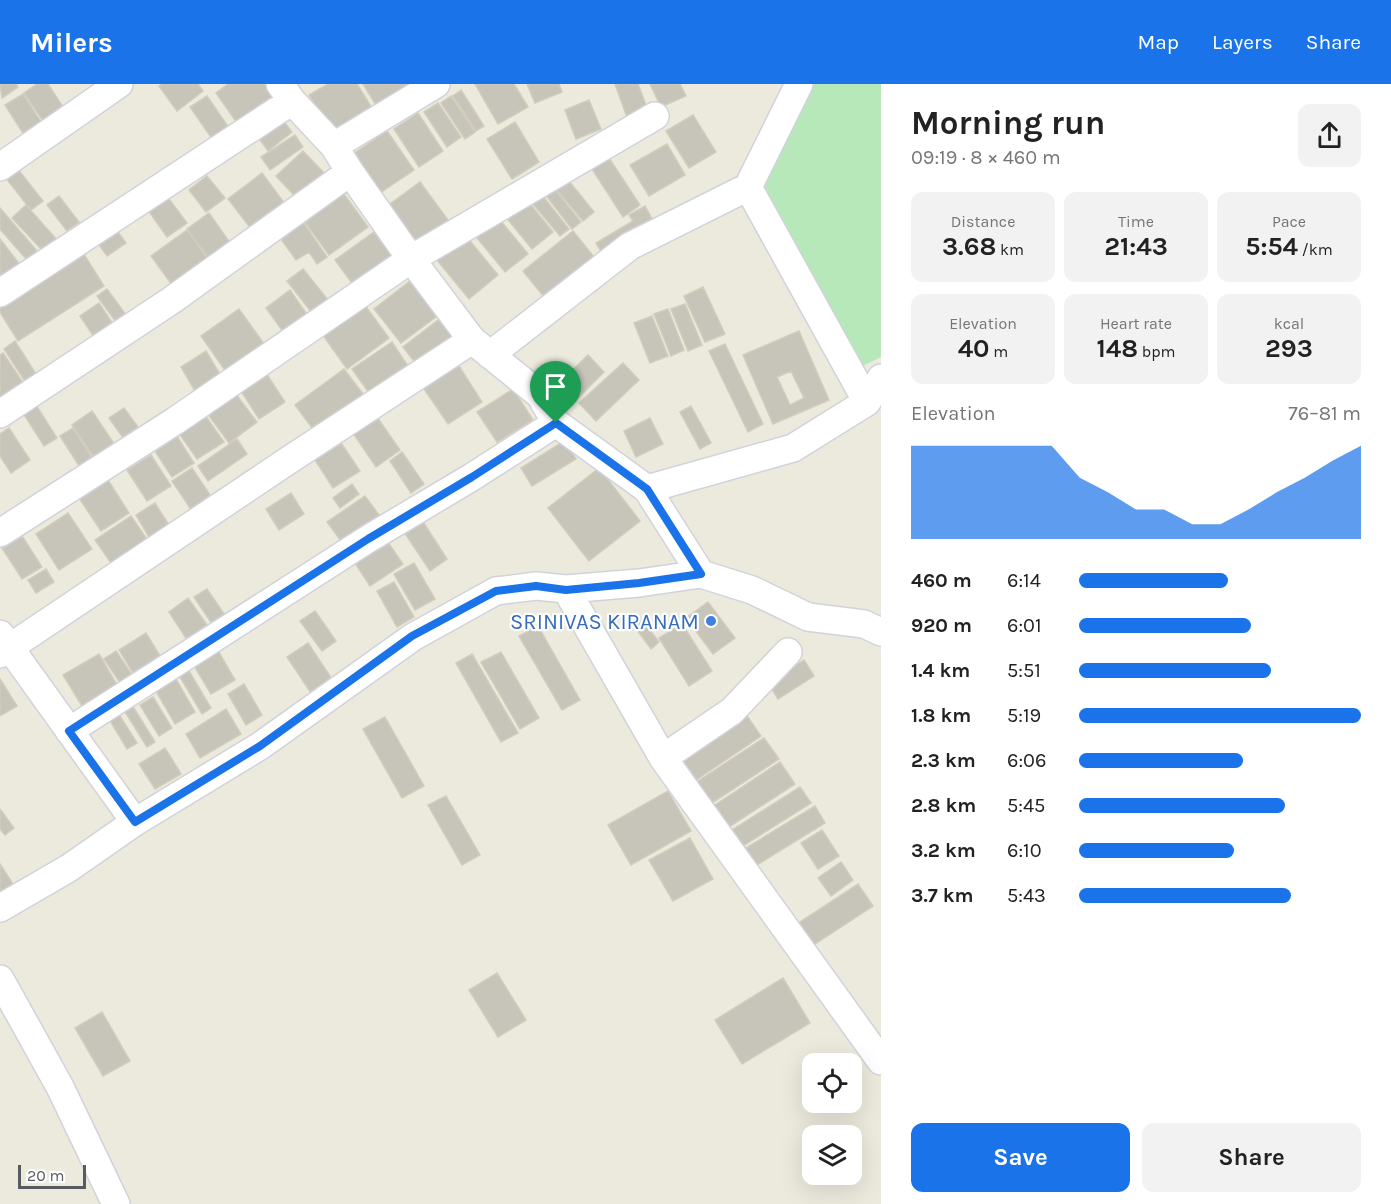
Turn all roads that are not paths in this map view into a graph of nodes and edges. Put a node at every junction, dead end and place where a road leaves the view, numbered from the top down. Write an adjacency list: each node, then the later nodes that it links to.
1 (119, 84): 7 (street)
2 (436, 84): 6 (street)
3 (799, 84): 9 (street)
4 (286, 92): 6 (street); 11 (street)
5 (655, 116): 10 (street)
6 (334, 146): 8 (street)
7 (0, 167)
8 (350, 172): 10 (street); 15 (street)
9 (748, 187): 12 (street); 14 (street)
10 (411, 259): 12 (street); 18 (street)
11 (0, 293)
12 (481, 347): 16 (street); 22 (street)
13 (881, 378): 14 (street)
14 (867, 402): 17 (street)
15 (0, 414)
16 (556, 423): 17 (street); 24 (street)
17 (647, 489): 19 (street)
18 (0, 533)
19 (701, 574): 20 (street); 21 (street)
20 (566, 590): 25 (street); 26 (street)
21 (881, 632)
22 (3, 646): 24 (street)
23 (788, 652): 25 (street)
24 (69, 731): 26 (street)
25 (663, 758): 29 (street)
26 (135, 822): 27 (street)
27 (0, 908)
28 (0, 979): 30 (street)
29 (881, 1061)
30 (116, 1204)

